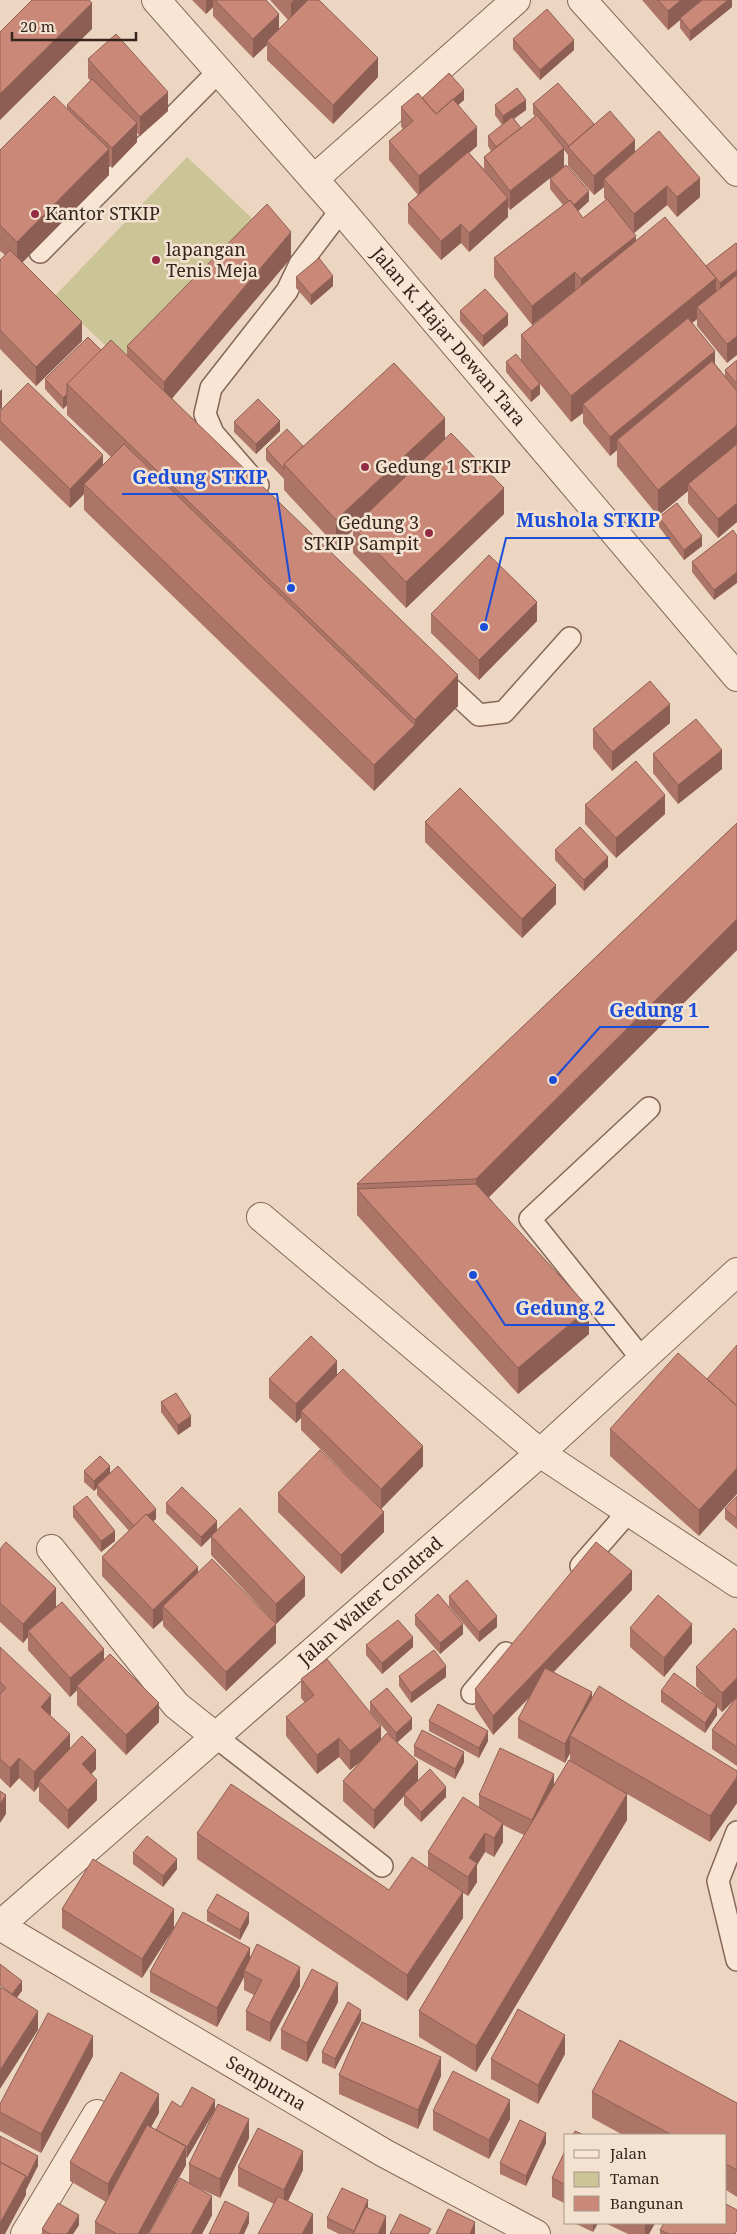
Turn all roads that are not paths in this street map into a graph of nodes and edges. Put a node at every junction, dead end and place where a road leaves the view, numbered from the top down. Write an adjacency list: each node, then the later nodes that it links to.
1 (156, 0): 4 (street, Jalan K. Hajar Dewan Tara)
2 (516, 0): 6 (street)
3 (582, 0): 5 (street)
4 (219, 71): 6 (street, Jalan K. Hajar Dewan Tara); 8 (lane)
5 (737, 172)
6 (314, 179): 7 (street, Jalan K. Hajar Dewan Tara)
7 (341, 210): 9 (lane); 12 (street, Jalan K. Hajar Dewan Tara)
8 (40, 252)
9 (271, 500)
10 (570, 638): 11 (lane)
11 (423, 665)
12 (737, 677)
13 (649, 1108): 16 (lane)
14 (261, 1217): 17 (street)
15 (737, 1272): 16 (street, Jalan Walter Condrad)
16 (642, 1359): 17 (street, Jalan Walter Condrad)
17 (540, 1453): 18 (street); 24 (street, Jalan Walter Condrad)
18 (629, 1511): 20 (lane); 21 (street)
19 (50, 1550): 24 (street)
20 (570, 1579)
21 (737, 1583)
22 (517, 1640): 23 (lane)
23 (472, 1692)
24 (216, 1737): 26 (lane); 27 (street, Jalan Walter Condrad)
25 (737, 1832): 28 (lane)
26 (382, 1866)
27 (0, 1925): 31 (street, Sempurna)
28 (737, 1960)
29 (97, 2114): 30 (street)
30 (25, 2234)
31 (536, 2234)

